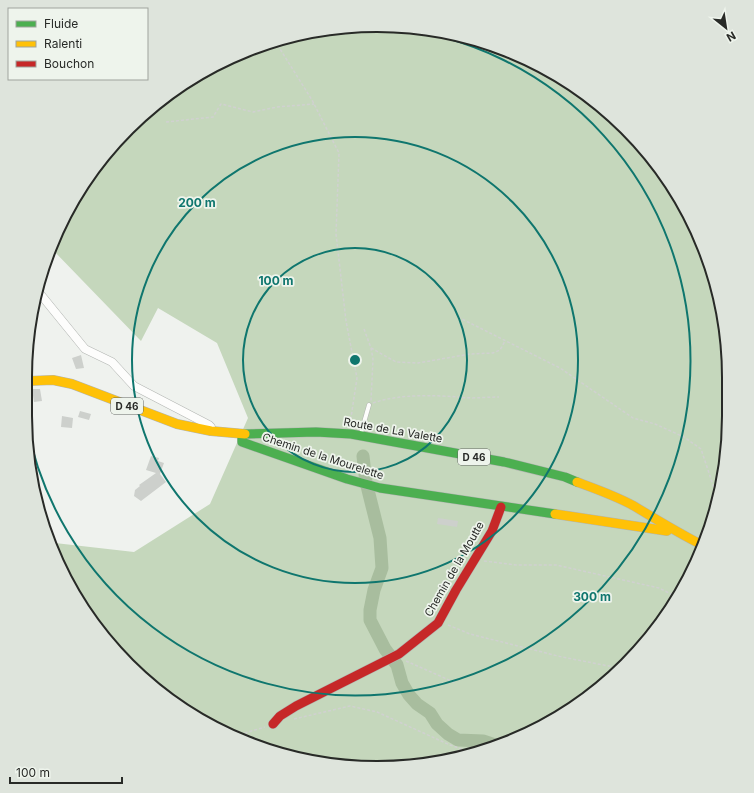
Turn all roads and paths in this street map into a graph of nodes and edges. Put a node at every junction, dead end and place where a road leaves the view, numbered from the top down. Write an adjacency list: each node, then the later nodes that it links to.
1 (278, 47): 2 (path)
2 (314, 104): 3 (path); 14 (path)
3 (166, 122)
4 (42, 296): 12 (street)
5 (458, 317): 7 (path)
6 (364, 329): 8 (path)
7 (505, 341): 8 (path); 16 (path)
8 (371, 348): 11 (path)
9 (32, 381): 12 (street, D 46)
10 (499, 397): 11 (path)
11 (370, 405): 15 (lane)
12 (211, 431): 13 (street, Route de La Valette / D 46)
13 (242, 434): 14 (street, Route de La Valette / D 46); 17 (street, Chemin de la Mourelette)
14 (351, 434): 15 (street, Route de La Valette / D 46)
15 (361, 436): 18 (street, Route de La Valette / D 46)
16 (714, 488)
17 (501, 507): 18 (street); 20 (street, Chemin de la Moutte)
18 (670, 528): 19 (street, Route de La Valette / D 46)
19 (698, 543)
20 (474, 560): 21 (path); 22 (street, Chemin de la Moutte)
21 (672, 595)
22 (442, 616): 23 (street, Chemin de la Moutte); 24 (path)
23 (395, 656): 25 (path); 27 (street, Chemin de la Moutte)
24 (613, 667)
25 (456, 683)
26 (288, 720): 29 (path)
27 (272, 724): 28 (path)
28 (242, 734)
29 (463, 750)

